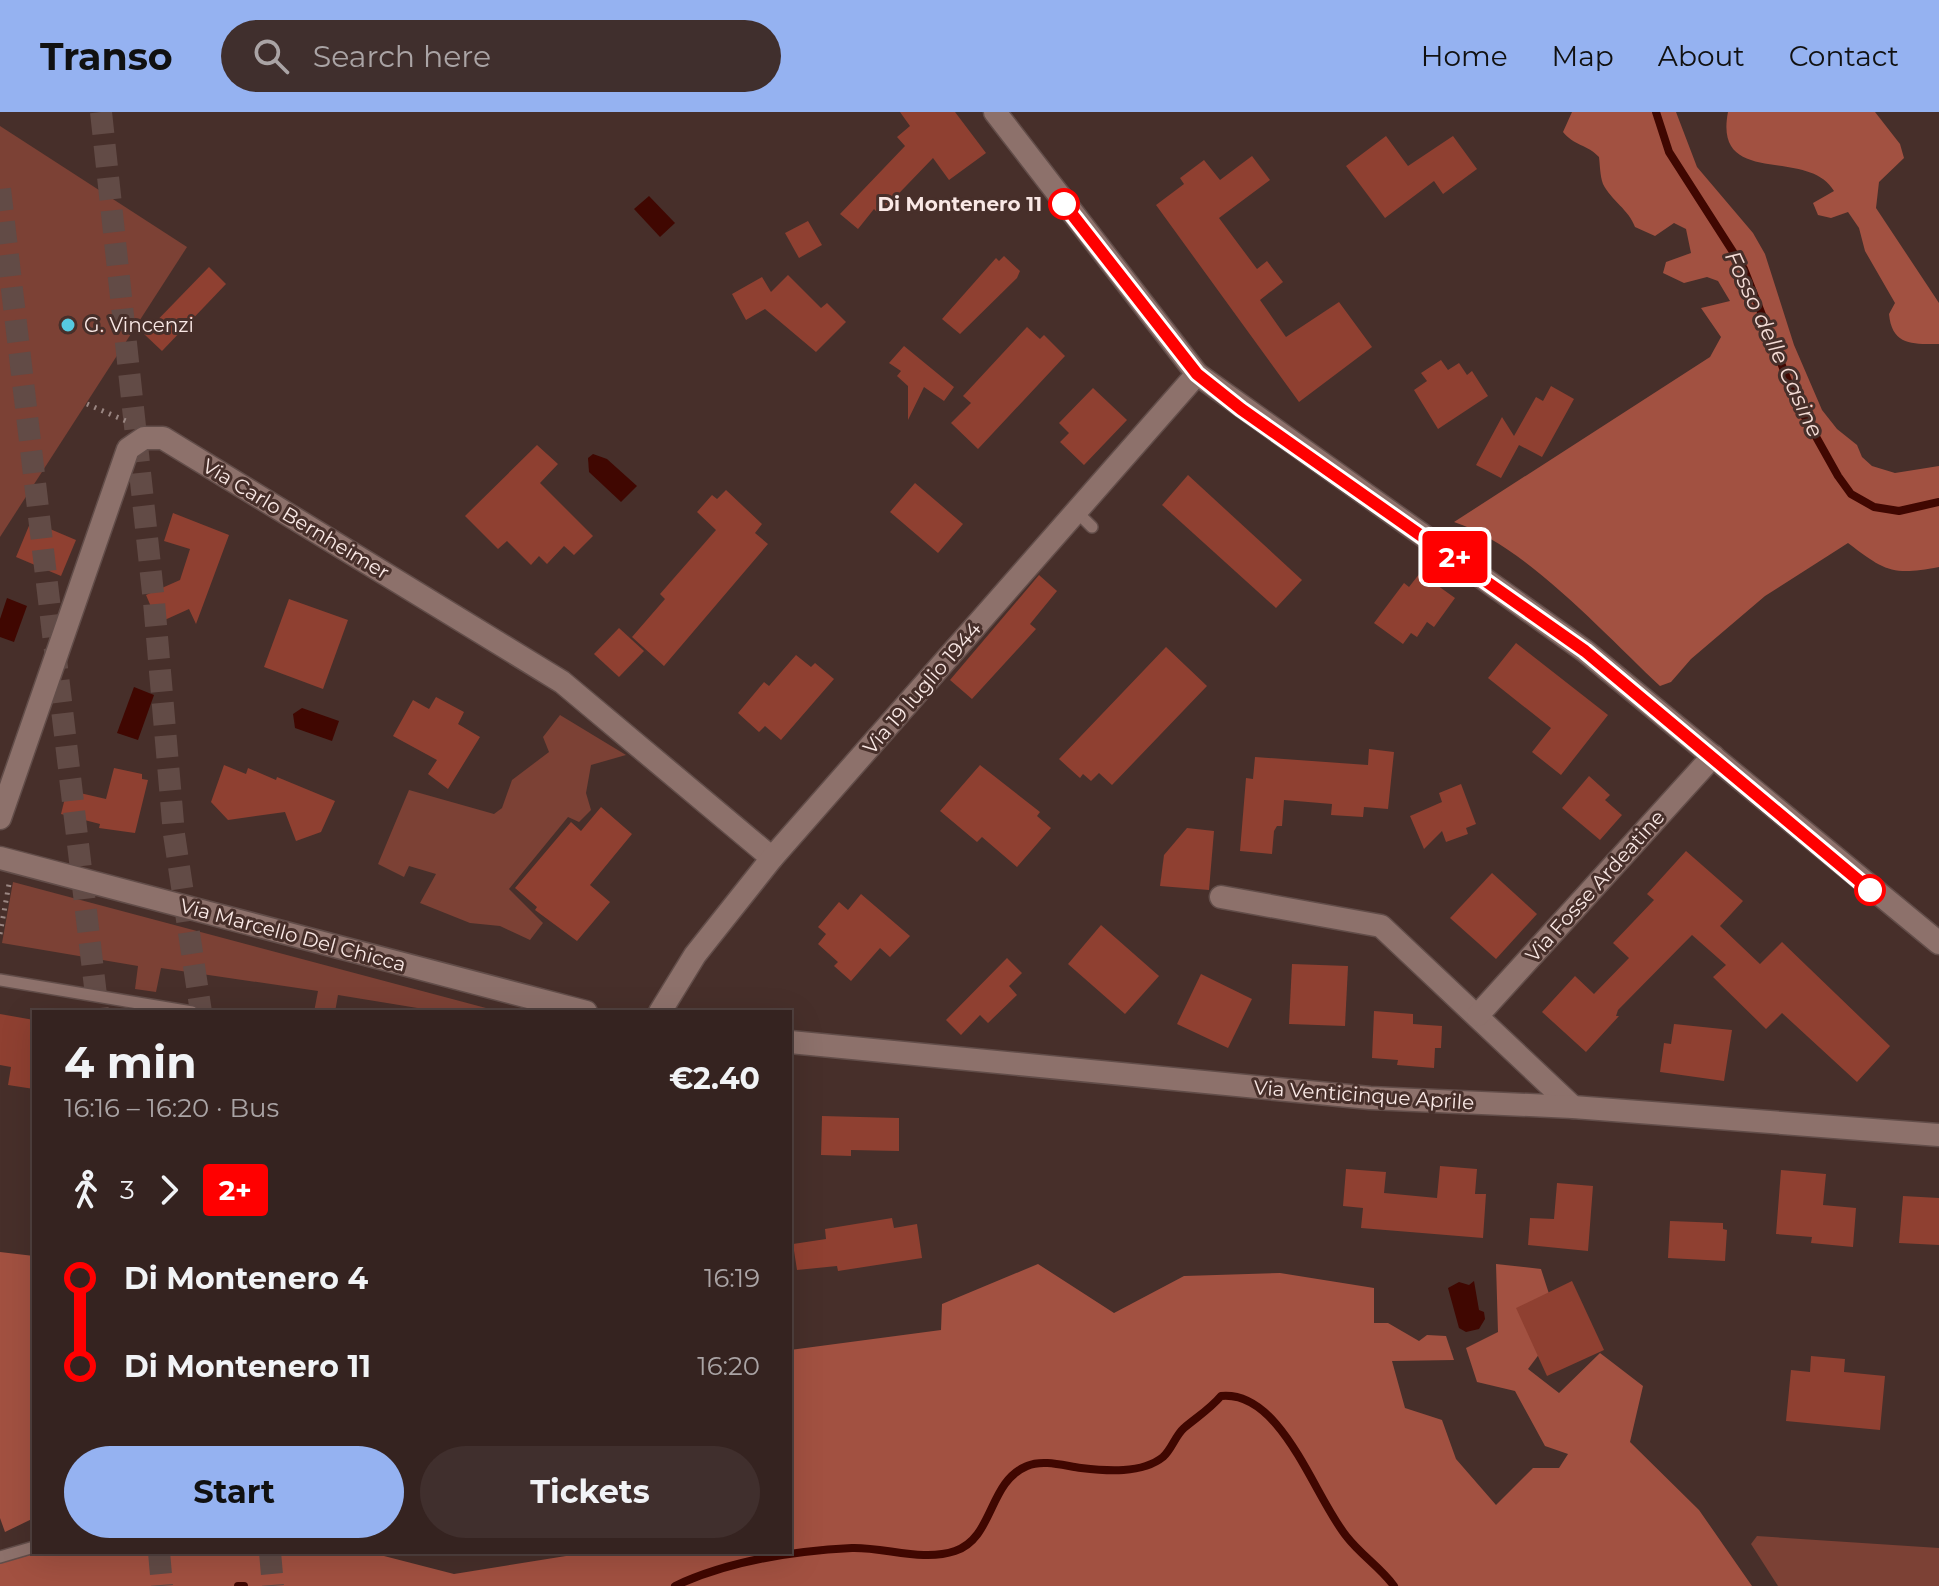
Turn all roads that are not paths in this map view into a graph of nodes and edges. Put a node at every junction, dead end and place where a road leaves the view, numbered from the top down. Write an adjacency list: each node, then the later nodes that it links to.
1 (995, 112): 2 (street)
2 (1197, 374): 3 (street); 6 (street, Via 19 luglio 1944)
3 (1713, 756): 8 (street); 13 (street, Via Fosse Ardeatine)
4 (0, 818): 6 (street, Via Carlo Bernheimer)
5 (0, 858): 11 (street, Via Marcello Del Chicca)
6 (772, 858): 12 (street, Via 19 luglio 1944)
7 (1221, 897): 13 (street)
8 (1939, 943)
9 (0, 980): 10 (lane)
10 (180, 1010)
11 (578, 1010)
12 (661, 1010)
13 (1478, 1015): 15 (street)
14 (792, 1042): 15 (street, Via Venticinque Aprile)
15 (1573, 1107): 16 (street, Via Venticinque Aprile)
16 (1939, 1135)
17 (32, 1548): 18 (lane)
18 (0, 1557)

